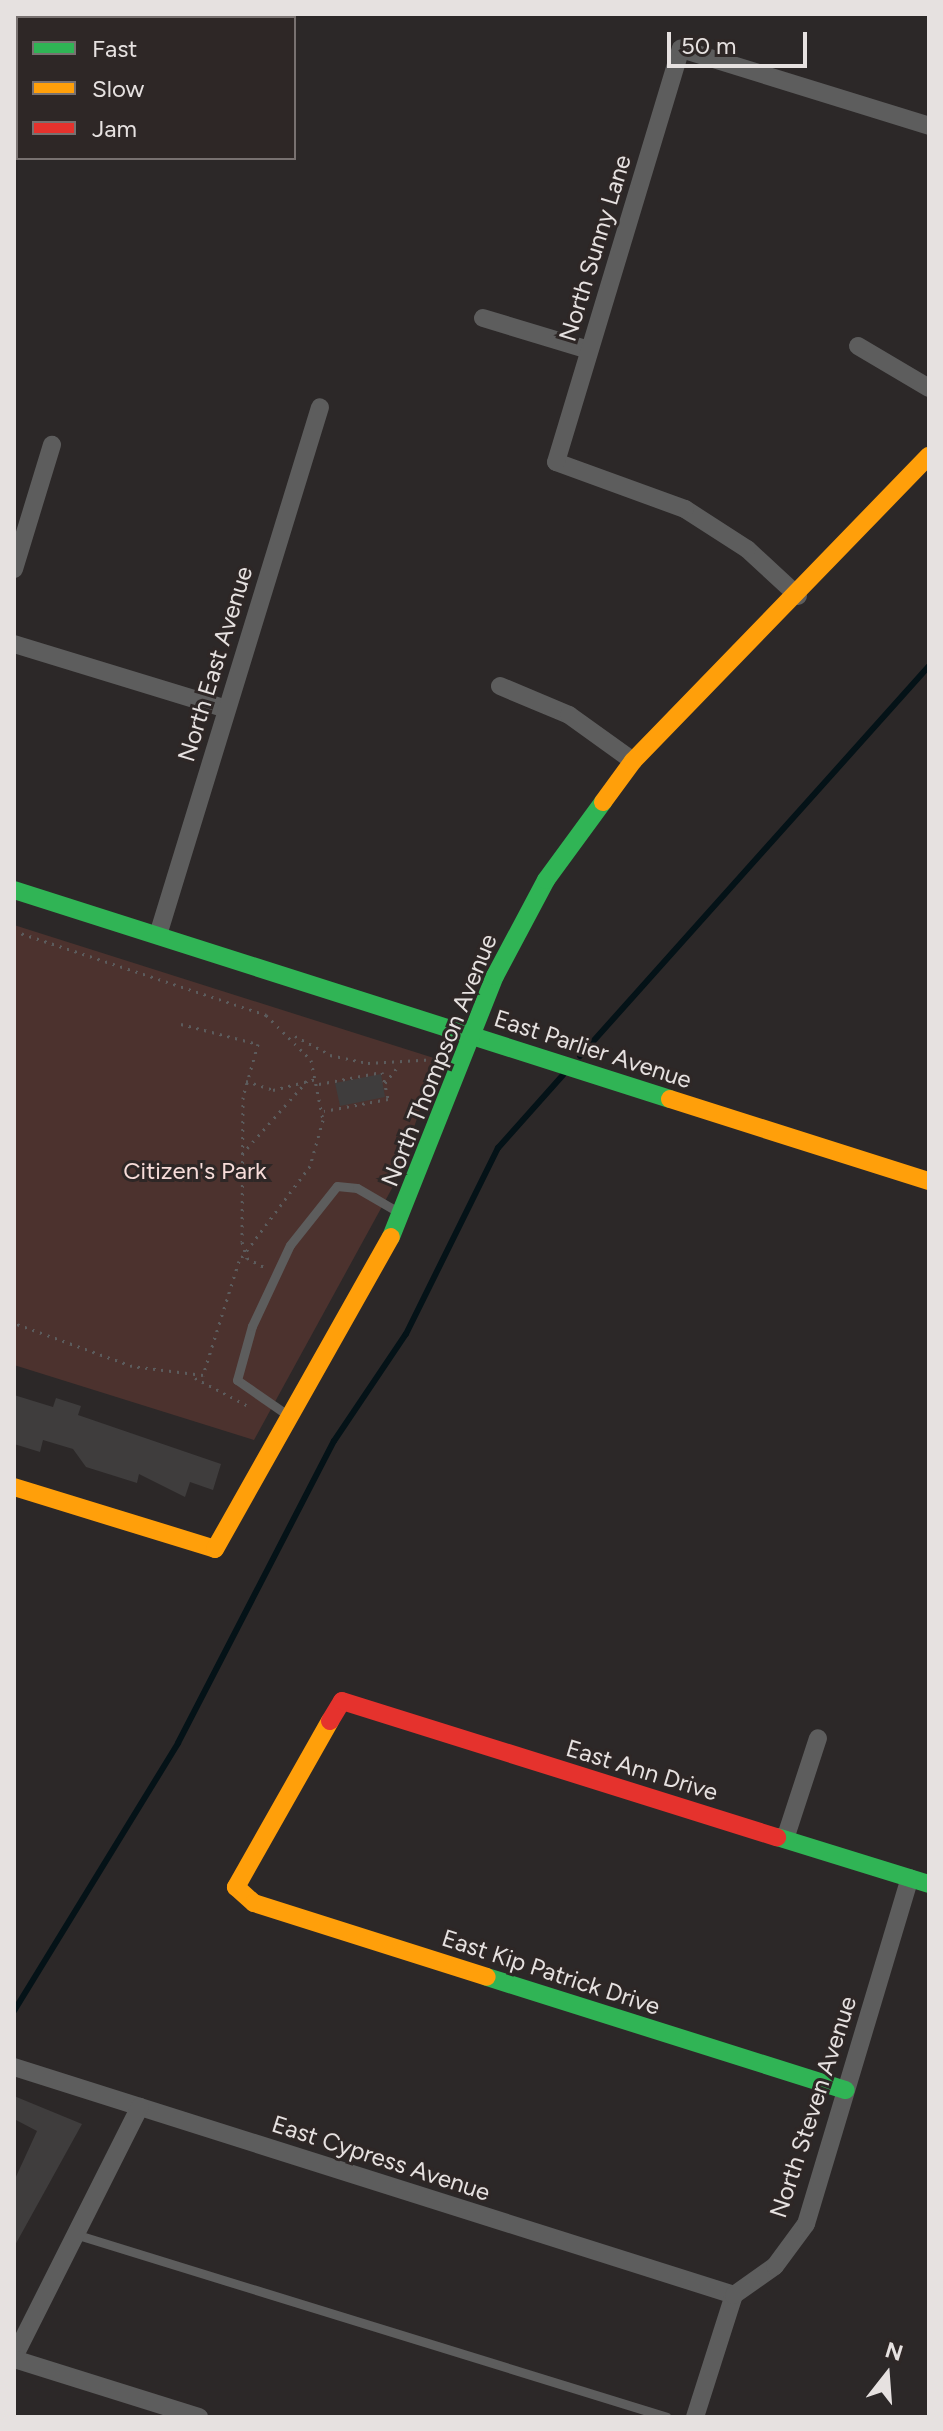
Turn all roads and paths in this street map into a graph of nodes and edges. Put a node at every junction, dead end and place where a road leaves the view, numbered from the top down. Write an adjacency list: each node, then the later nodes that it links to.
1 (929, 126): 4 (street, North Sunny Lane)
2 (483, 318): 4 (street)
3 (858, 346): 5 (street)
4 (589, 350): 10 (street, North Sunny Lane)
5 (929, 388)
6 (320, 407): 13 (street, North East Avenue)
7 (52, 445): 9 (street)
8 (929, 456): 10 (street, North Thompson Avenue)
9 (14, 569)
10 (798, 596): 14 (street, North Thompson Avenue)
11 (14, 644): 13 (street)
12 (500, 686): 14 (street)
13 (226, 709): 17 (street, North East Avenue)
14 (633, 761): 20 (street, North Thompson Avenue)
15 (14, 890): 17 (street, East Parlier Avenue)
16 (14, 931): 19 (path)
17 (158, 935): 20 (street, East Parlier Avenue)
18 (181, 1024): 23 (path)
19 (292, 1034): 22 (path); 25 (path)
20 (473, 1036): 29 (street, East Parlier Avenue); 30 (street, North Thompson Avenue)
21 (439, 1059): 22 (path)
22 (400, 1063): 26 (path)
23 (246, 1081): 24 (path); 28 (path)
24 (307, 1081): 25 (path); 28 (path)
25 (318, 1082): 26 (path); 27 (path)
26 (385, 1083): 27 (path)
27 (323, 1111): 31 (path)
28 (242, 1154): 31 (path)
29 (929, 1181)
30 (403, 1215): 32 (lane); 38 (street, North Thompson Avenue)
31 (244, 1254): 32 (path); 34 (path)
32 (275, 1273): 38 (lane)
33 (14, 1323): 35 (path)
34 (206, 1371): 35 (path); 36 (path)
35 (195, 1378): 36 (path)
36 (211, 1385): 37 (path)
37 (255, 1410)
38 (290, 1417): 39 (street, North Thompson Avenue)
39 (14, 1487)
40 (818, 1738): 41 (street)
41 (785, 1839): 42 (street, East Ann Drive); 44 (street, East Ann Drive)
42 (910, 1878): 43 (street, East Ann Drive); 46 (street, North Steven Avenue)
43 (929, 1884)
44 (242, 1896): 46 (street, East Kip Patrick Drive)
45 (14, 2067): 47 (street, East Cypress Avenue)
46 (846, 2090): 49 (street, North Steven Avenue)
47 (140, 2107): 48 (street); 49 (street, East Cypress Avenue)
48 (78, 2235): 50 (street); 52 (lane)
49 (734, 2295): 53 (street)
50 (14, 2358): 51 (street)
51 (199, 2417)
52 (667, 2417)
53 (695, 2417)

